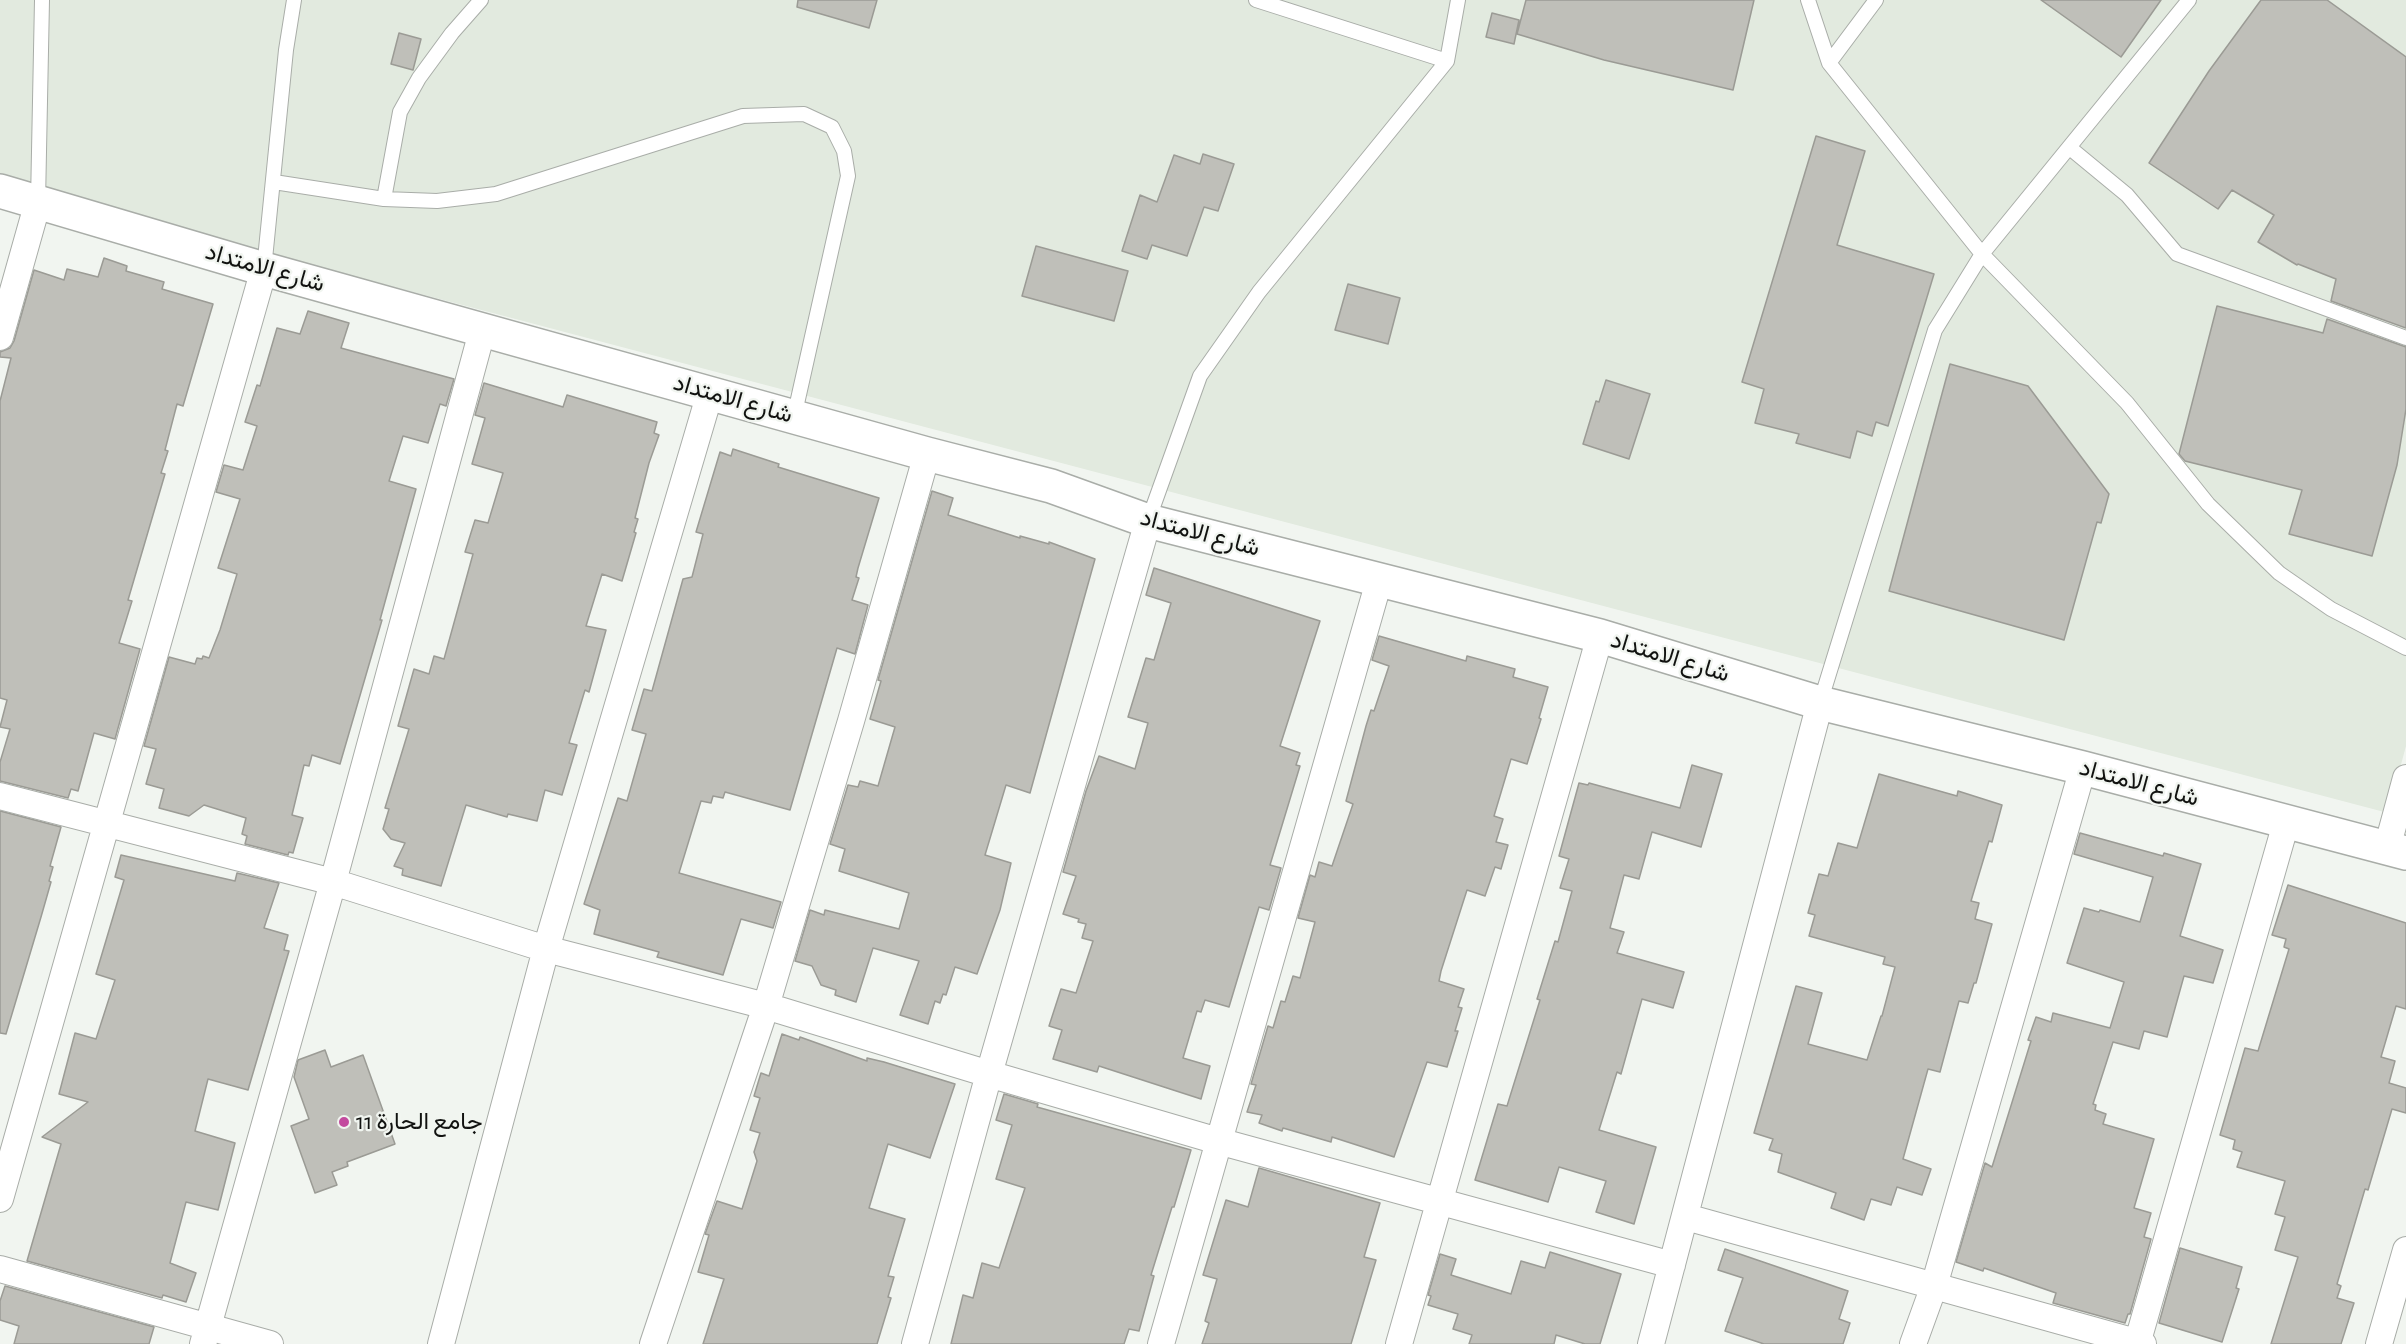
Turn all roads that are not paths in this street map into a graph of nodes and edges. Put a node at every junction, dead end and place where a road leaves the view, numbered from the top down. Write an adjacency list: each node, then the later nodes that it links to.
1 (42, 0): 15 (lane)
2 (294, 0): 12 (lane)
3 (481, 0): 14 (lane)
4 (1256, 0): 9 (lane)
5 (1458, 0): 9 (lane)
6 (1808, 0): 10 (lane)
7 (1876, 0): 10 (lane)
8 (2189, 0): 11 (lane)
9 (1447, 61): 24 (lane)
10 (1829, 63): 16 (lane)
11 (2070, 148): 16 (lane); 20 (lane)
12 (274, 182): 14 (lane); 17 (lane)
13 (0, 191): 15 (street, شارع الامتداد)
14 (384, 199): 22 (lane)
15 (38, 202): 17 (street, شارع الامتداد); 19 (street)
16 (1982, 254): 27 (lane); 28 (lane)
17 (264, 268): 18 (street, شارع الامتداد); 33 (street)
18 (483, 328): 21 (street, شارع الامتداد); 35 (street)
19 (0, 337)
20 (2406, 339)
21 (710, 393): 22 (street, شارع الامتداد); 36 (street)
22 (794, 417): 23 (street, شارع الامتداد)
23 (927, 454): 24 (street, شارع الامتداد); 37 (street)
24 (1148, 521): 25 (street, شارع الامتداد); 38 (street)
25 (1379, 581): 26 (street, شارع الامتداد); 39 (street)
26 (1600, 636): 28 (street, شارع الامتداد); 41 (street)
27 (2406, 648)
28 (1820, 703): 29 (street, شارع الامتداد); 42 (street)
29 (2083, 768): 32 (street, شارع الامتداد); 46 (street)
30 (2406, 778): 34 (street)
31 (0, 796): 33 (street)
32 (2286, 823): 34 (street, شارع الامتداد); 56 (street)
33 (105, 824): 35 (street); 40 (street)
34 (2396, 851)
35 (333, 882): 36 (street); 47 (street)
36 (546, 949): 37 (street); 49 (street)
37 (766, 1006): 38 (street); 50 (street)
38 (989, 1074): 39 (street); 51 (street)
39 (1218, 1141): 41 (street); 52 (street)
40 (0, 1199)
41 (1438, 1202): 44 (street); 53 (street)
42 (1686, 1217): 44 (street); 46 (street)
43 (2406, 1250): 57 (street)
44 (1672, 1265): 54 (street)
45 (0, 1269): 47 (street)
46 (1934, 1286): 55 (street); 56 (street)
47 (205, 1335): 48 (street)
48 (270, 1344)
49 (441, 1344)
50 (653, 1344)
51 (915, 1344)
52 (1161, 1344)
53 (1399, 1344)
54 (1651, 1344)
55 (1913, 1344)
56 (2140, 1344)
57 (2379, 1344)

